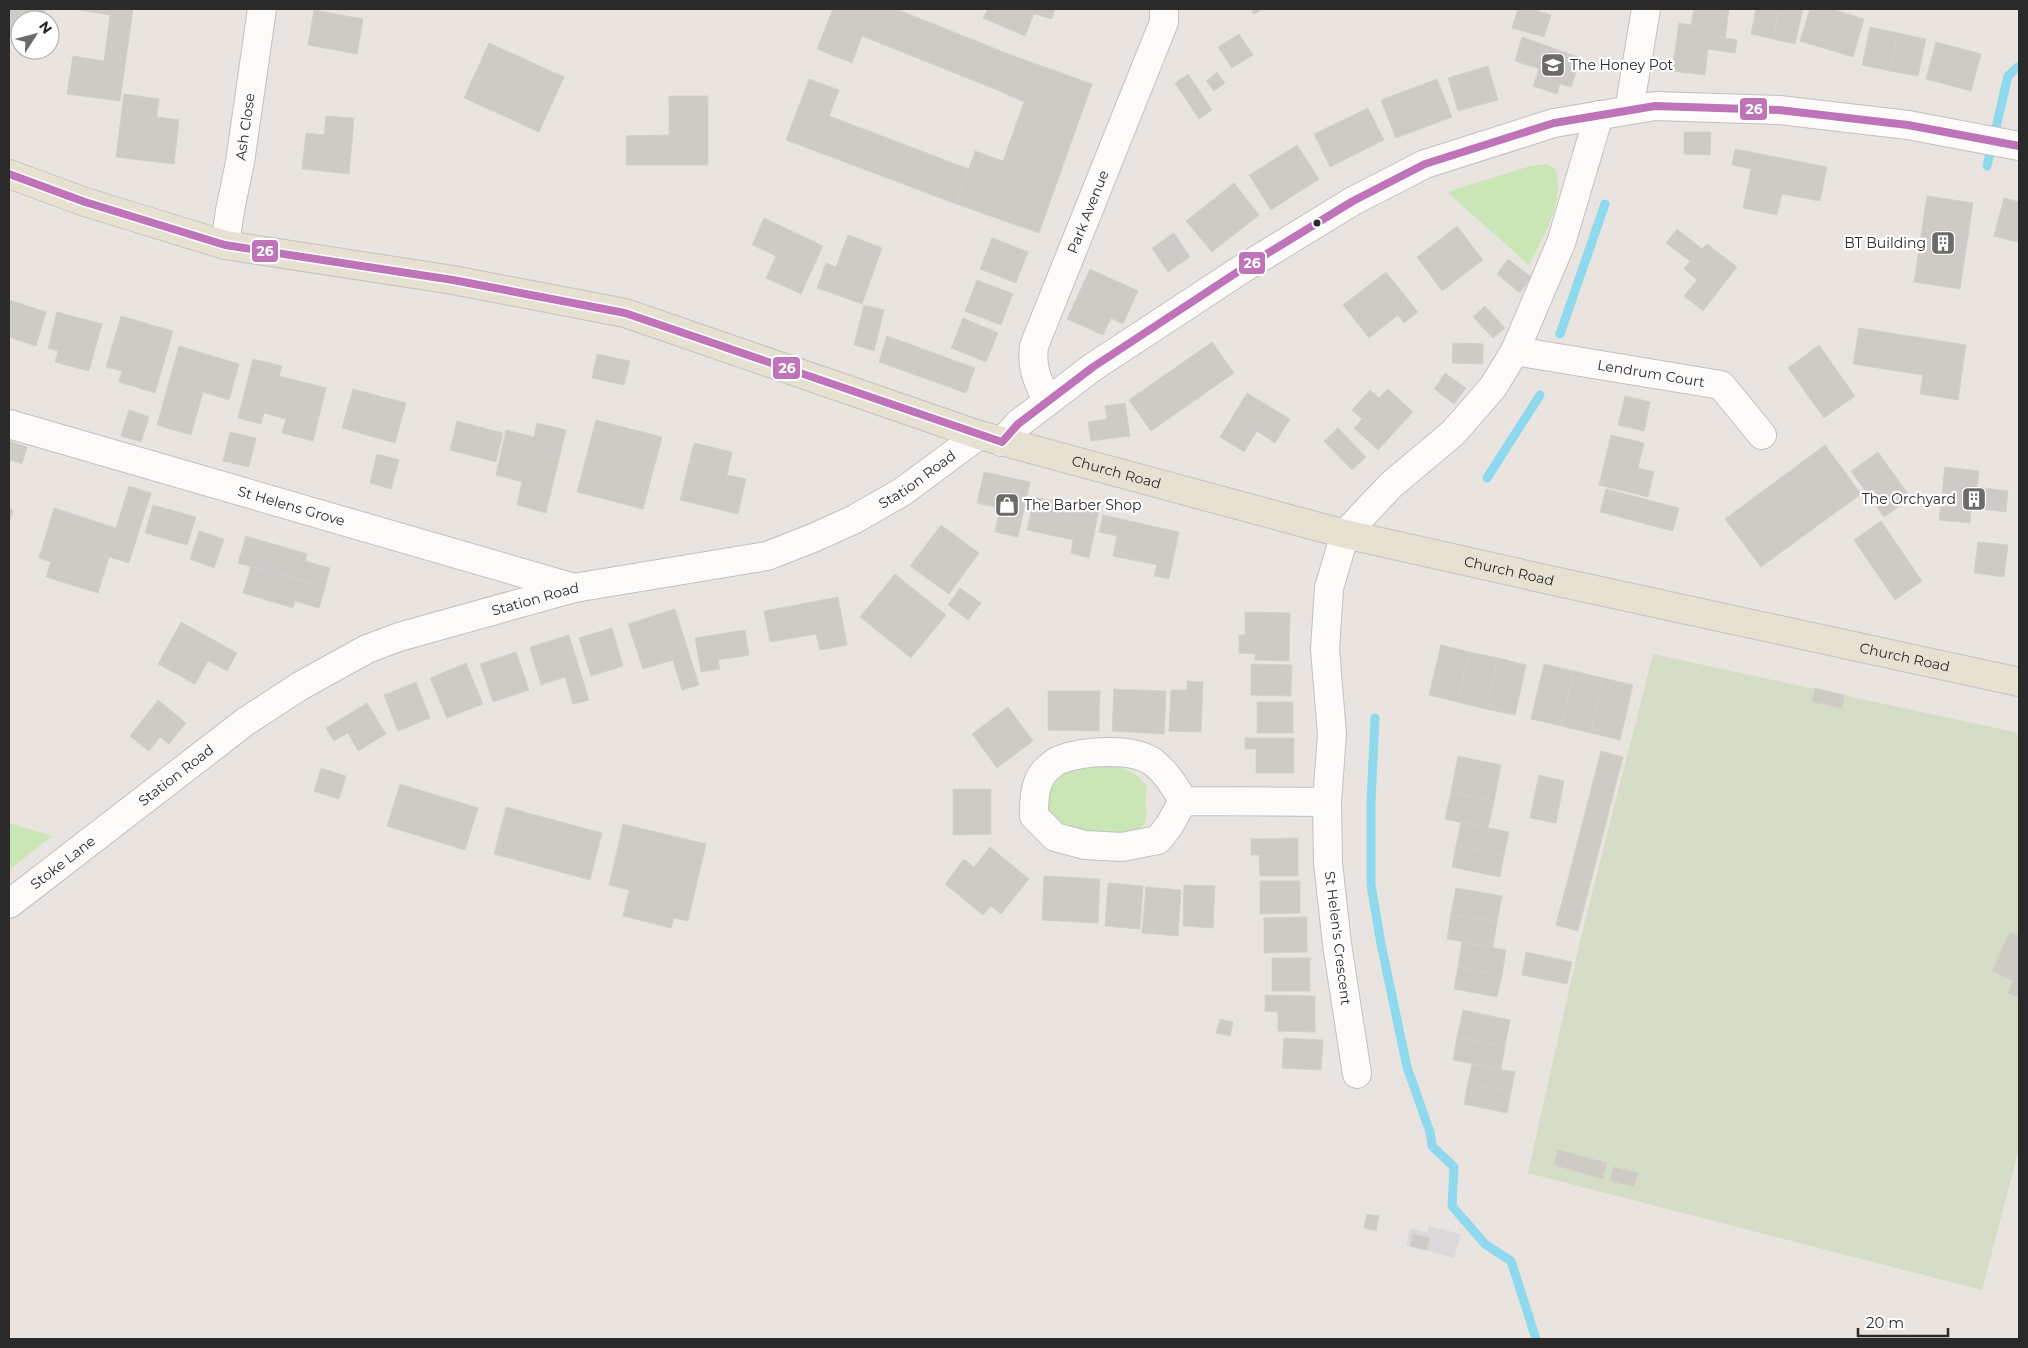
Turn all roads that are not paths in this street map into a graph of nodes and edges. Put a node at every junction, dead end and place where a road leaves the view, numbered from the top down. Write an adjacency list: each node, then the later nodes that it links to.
1 (262, 9): 8 (street, Ash Close)
2 (1646, 9): 4 (street)
3 (1164, 15): 10 (street, Park Avenue)
4 (1642, 108): 5 (street, Station Road); 6 (street, Station Road)
5 (1599, 115): 9 (street); 10 (street, Station Road)
6 (2017, 145)
7 (9, 174): 8 (main road, Church Road)
8 (226, 245): 13 (main road, Church Road)
9 (1516, 351): 12 (street, Lendrum Court); 14 (street)
10 (1047, 401): 13 (street, Station Road)
11 (9, 424): 15 (street, St Helens Grove)
12 (1762, 435)
13 (990, 438): 14 (main road, Church Road); 15 (street, Station Road)
14 (1345, 534): 16 (main road, Church Road); 18 (street, St Helen's Crescent)
15 (574, 588): 19 (street, Station Road)
16 (2019, 682)
17 (1183, 801): 17 (street); 18 (street)
18 (1327, 802): 21 (street, St Helen's Crescent)
19 (115, 821): 20 (street, Stoke Lane)
20 (9, 904)
21 (1357, 1074)

